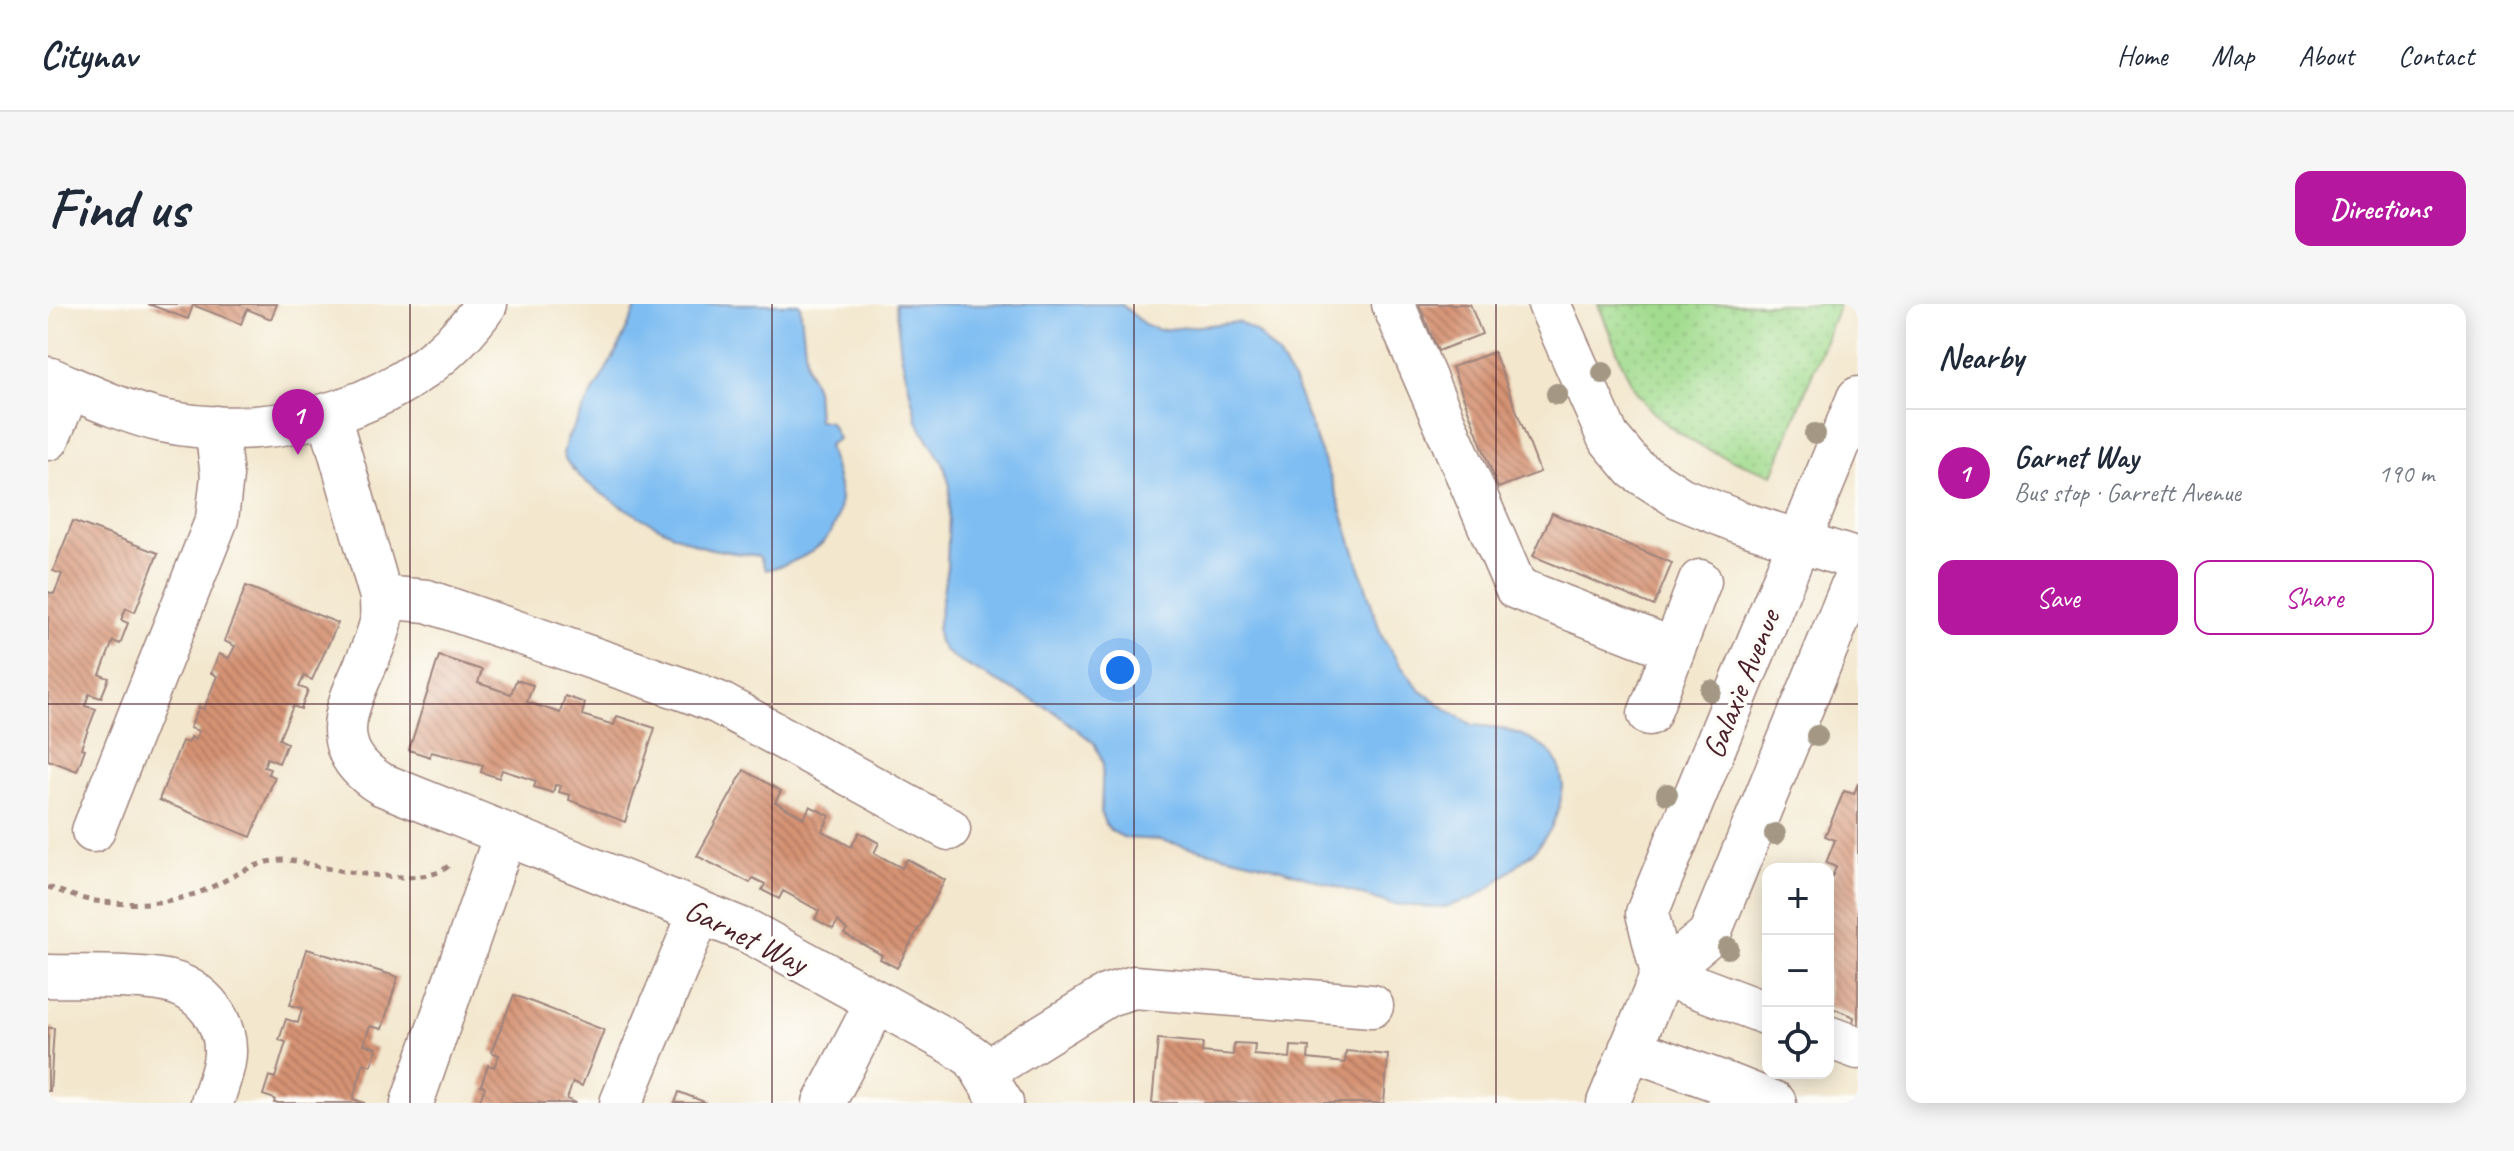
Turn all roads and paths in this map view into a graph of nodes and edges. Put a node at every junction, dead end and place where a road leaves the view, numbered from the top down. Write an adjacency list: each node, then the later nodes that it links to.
1 (486, 304): 6 (street)
2 (1393, 304): 14 (street)
3 (1549, 304): 9 (street)
4 (59, 383): 7 (street); 8 (street)
5 (1858, 398): 9 (street, Galaxie Avenue)
6 (329, 415): 7 (street); 13 (street, Garnet Way)
7 (216, 427): 17 (street)
8 (48, 439)
9 (1801, 541): 10 (street); 22 (street, Galaxie Avenue)
10 (1858, 560)
11 (1858, 571): 22 (street, Galaxie Avenue)
12 (1700, 581): 14 (street)
13 (381, 597): 16 (street); 18 (street, Garnet Way)
14 (1673, 649): 15 (street)
15 (1649, 714)
16 (949, 829)
17 (93, 831)
18 (505, 835): 21 (street, Garnet Way); 33 (street)
19 (451, 862): 20 (path)
20 (48, 887)
21 (700, 912): 24 (street, Garnet Way); 34 (street)
22 (1662, 974): 26 (street); 29 (street, Galaxie Avenue)
23 (48, 976): 32 (street)
24 (876, 1003): 30 (street, Garnet Way); 35 (street)
25 (1372, 1006): 30 (street)
26 (1762, 1012)
27 (1834, 1039): 28 (street)
28 (1858, 1048)
29 (1630, 1049): 31 (street); 36 (street, Galaxie Avenue)
30 (993, 1088)
31 (1731, 1095): 37 (street)
32 (212, 1103)
33 (412, 1103)
34 (621, 1103)
35 (824, 1103)
36 (1608, 1103)
37 (1775, 1103)

